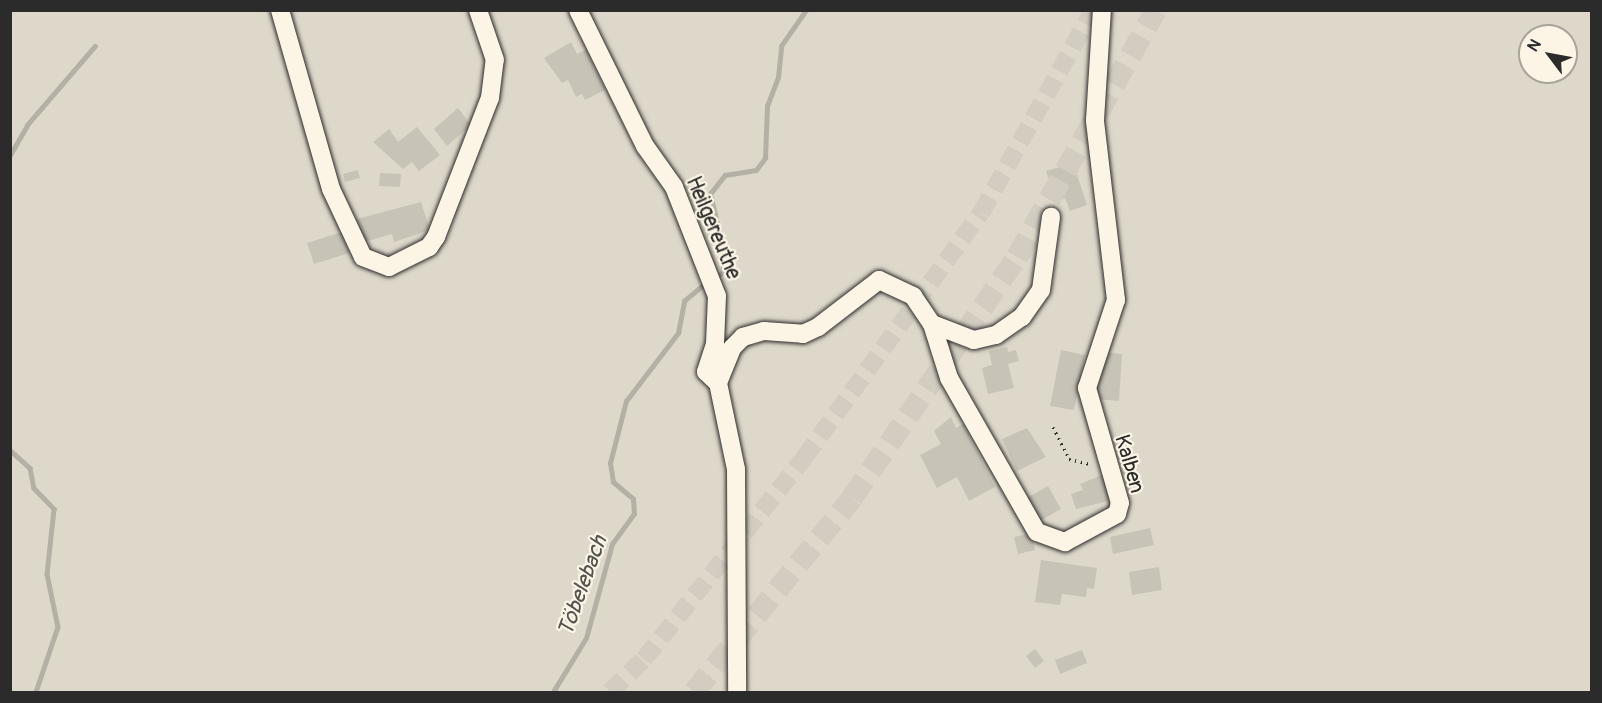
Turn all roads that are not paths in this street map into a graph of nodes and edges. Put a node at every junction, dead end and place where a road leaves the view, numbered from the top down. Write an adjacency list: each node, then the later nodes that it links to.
1 (280, 10): 2 (street)
2 (478, 10)
3 (578, 10): 7 (street, Heilgereuthe)
4 (1102, 10): 6 (street, Kalben)
5 (1051, 217): 6 (street)
6 (932, 324): 7 (street, Kalben)
7 (718, 383): 8 (street, Heilgereuthe)
8 (737, 693)

